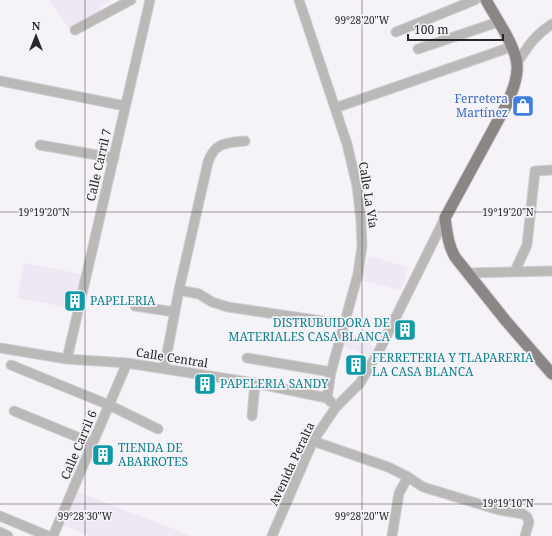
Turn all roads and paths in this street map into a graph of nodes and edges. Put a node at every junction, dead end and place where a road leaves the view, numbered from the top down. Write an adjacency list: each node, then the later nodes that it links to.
1 (131, 0): 8 (street)
2 (150, 0): 14 (street, Calle Carril 7)
3 (299, 0): 15 (street, Calle La Vía)
4 (475, 0): 9 (street)
5 (486, 0): 6 (main road)
6 (498, 22): 10 (main road); 11 (street)
7 (552, 24): 12 (street)
8 (75, 30)
9 (396, 32)
10 (511, 47): 12 (main road); 15 (street)
11 (418, 50)
12 (517, 63): 20 (main road)
13 (0, 81): 14 (street)
14 (125, 106): 18 (street, Calle Carril 7)
15 (335, 108): 27 (street, Calle La Vía)
16 (245, 141): 24 (street)
17 (40, 144): 18 (street)
18 (114, 158): 30 (street, Calle Carril 7)
19 (552, 170): 21 (street)
20 (445, 218): 23 (main road); 39 (street, Avenida Peralta)
21 (515, 272): 22 (street); 23 (street)
22 (552, 272)
23 (467, 273): 35 (main road)
24 (179, 290): 26 (street); 27 (street)
25 (135, 306): 26 (street)
26 (175, 312): 33 (street)
27 (343, 324): 34 (street, Calle La Vía)
28 (0, 348): 30 (street, Calle Central)
29 (247, 358): 34 (street)
30 (67, 359): 31 (street, Calle Central)
31 (127, 363): 33 (street, Calle Central); 38 (street, Calle Carril 6)
32 (11, 365): 38 (street)
33 (164, 369): 36 (street, Calle Central)
34 (331, 372): 37 (street, Calle La Vía)
35 (552, 374)
36 (256, 383): 37 (street, Calle Central); 41 (street)
37 (327, 398): 39 (street)
38 (109, 405): 42 (street); 44 (street, Calle Carril 6)
39 (336, 407): 43 (street, Avenida Peralta)
40 (14, 411): 44 (street)
41 (252, 416)
42 (158, 430)
43 (313, 442): 45 (street); 51 (street, Avenida Peralta)
44 (92, 443): 50 (street, Calle Carril 6)
45 (408, 478): 52 (street); 53 (street)
46 (0, 516): 49 (street)
47 (0, 532): 48 (street)
48 (8, 536)
49 (48, 536)
50 (53, 536)
51 (272, 536)
52 (392, 536)
53 (525, 536)

